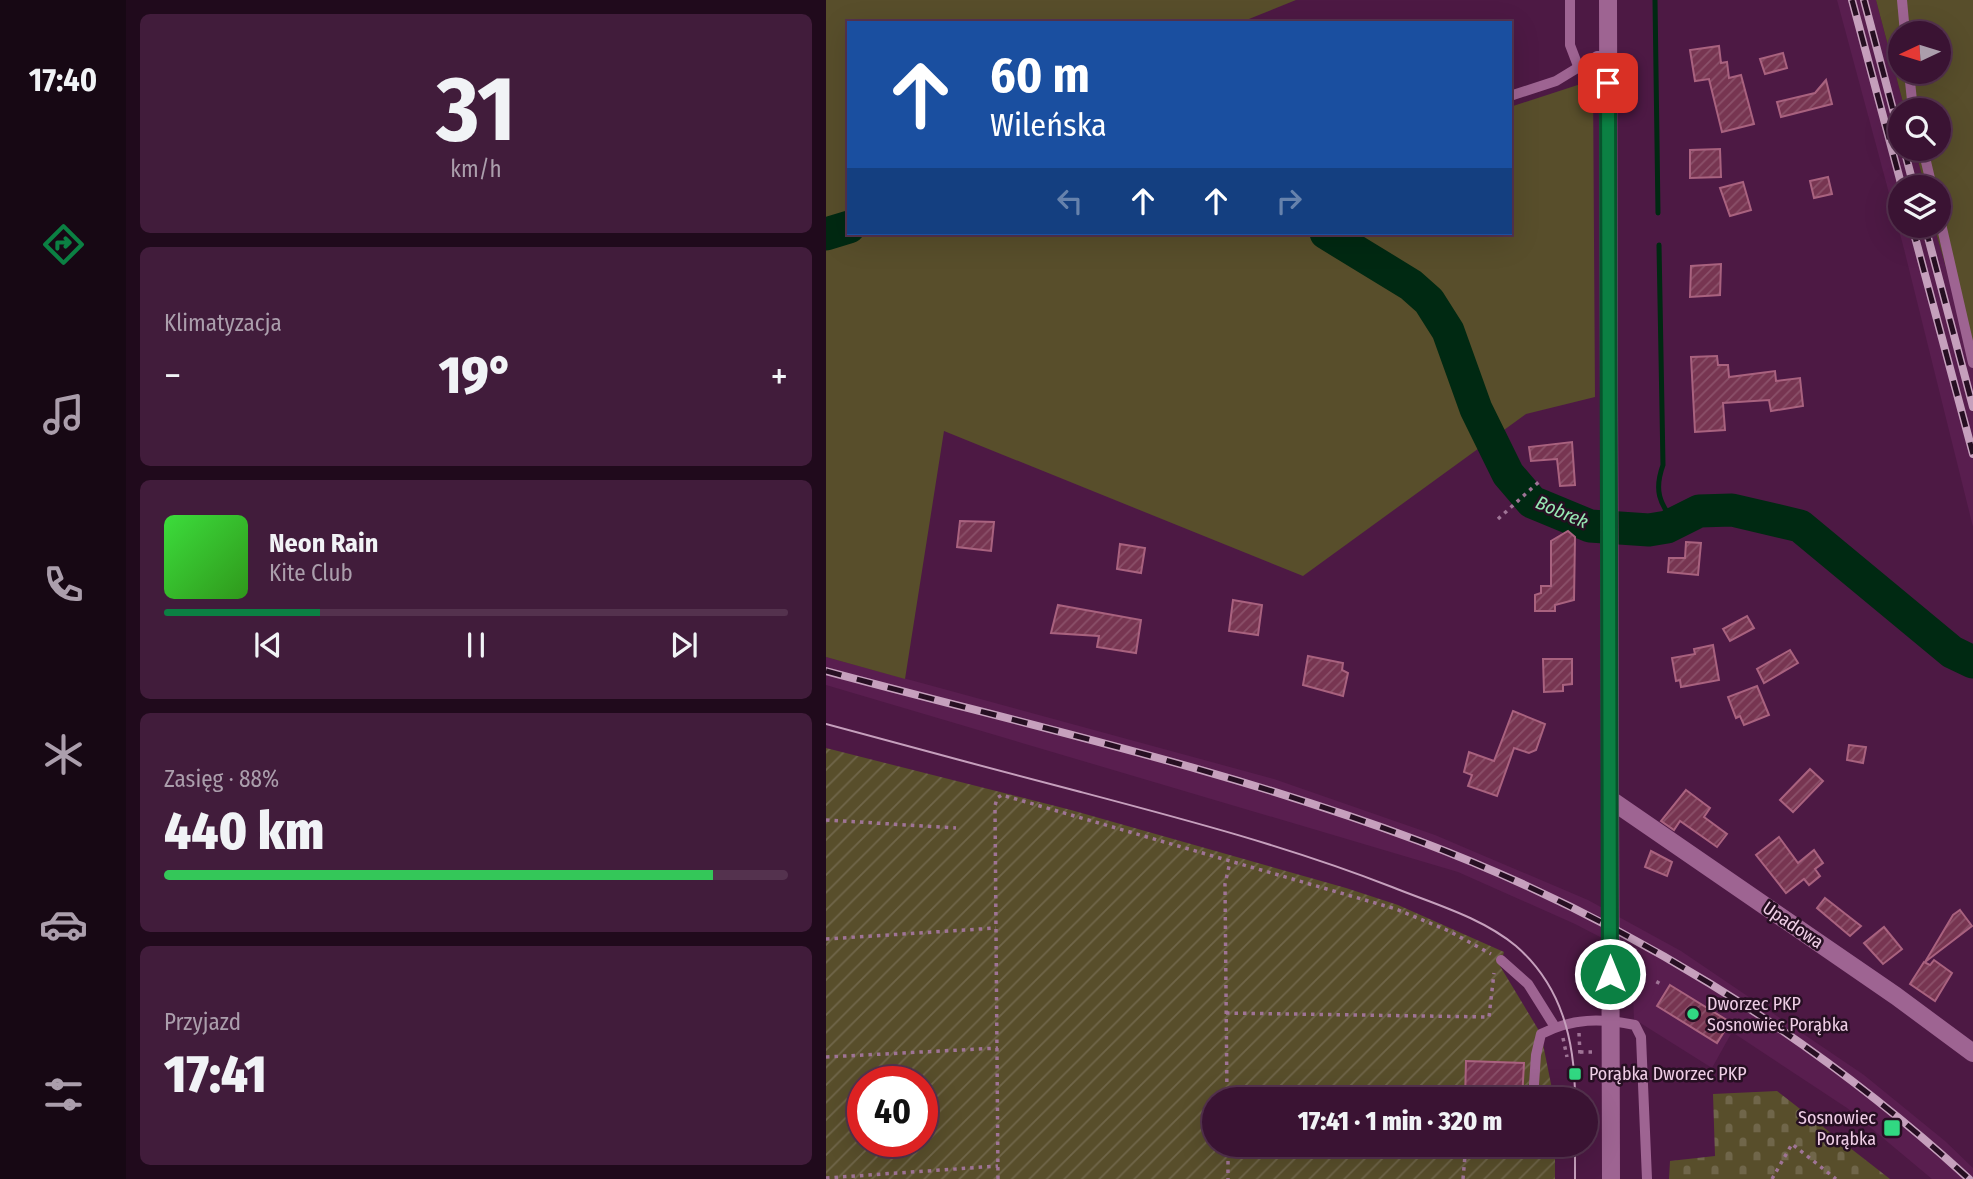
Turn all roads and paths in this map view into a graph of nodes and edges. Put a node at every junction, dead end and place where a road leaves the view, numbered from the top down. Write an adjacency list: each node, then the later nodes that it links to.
1 (1570, 0): 6 (lane)
2 (1608, 0): 5 (street)
3 (1902, 0): 4 (lane)
4 (1904, 21)
5 (1608, 56): 6 (lane); 12 (street)
6 (1578, 66): 7 (lane)
7 (1512, 95)
8 (1944, 238): 9 (lane)
9 (1973, 363)
10 (1542, 480): 11 (path)
11 (1498, 519)
12 (1611, 800): 24 (street); 29 (street, Upadowa)
13 (826, 820): 14 (path)
14 (956, 828)
15 (1230, 862): 16 (path); 20 (path); 23 (path)
16 (996, 928): 17 (path); 26 (path)
17 (826, 939)
18 (1625, 944): 19 (path)
19 (1640, 953)
20 (1499, 959): 23 (path); 25 (lane)
21 (1661, 977): 22 (path)
22 (1657, 984)
23 (1226, 1013): 31 (path)
24 (1609, 1020): 25 (lane); 40 (street); 41 (lane)
25 (1555, 1027): 32 (lane)
26 (998, 1048): 30 (path); 35 (path)
27 (1580, 1052): 28 (path)
28 (1593, 1052)
29 (1973, 1054)
30 (826, 1057)
31 (1227, 1087)
32 (1534, 1087)
33 (1228, 1157): 38 (path)
34 (1465, 1157): 39 (path)
35 (998, 1166): 36 (path); 37 (path)
36 (826, 1178)
37 (998, 1179)
38 (1228, 1179)
39 (1463, 1179)
40 (1611, 1179)
41 (1647, 1179)
42 (1772, 1179): 43 (path)
43 (1836, 1179)

